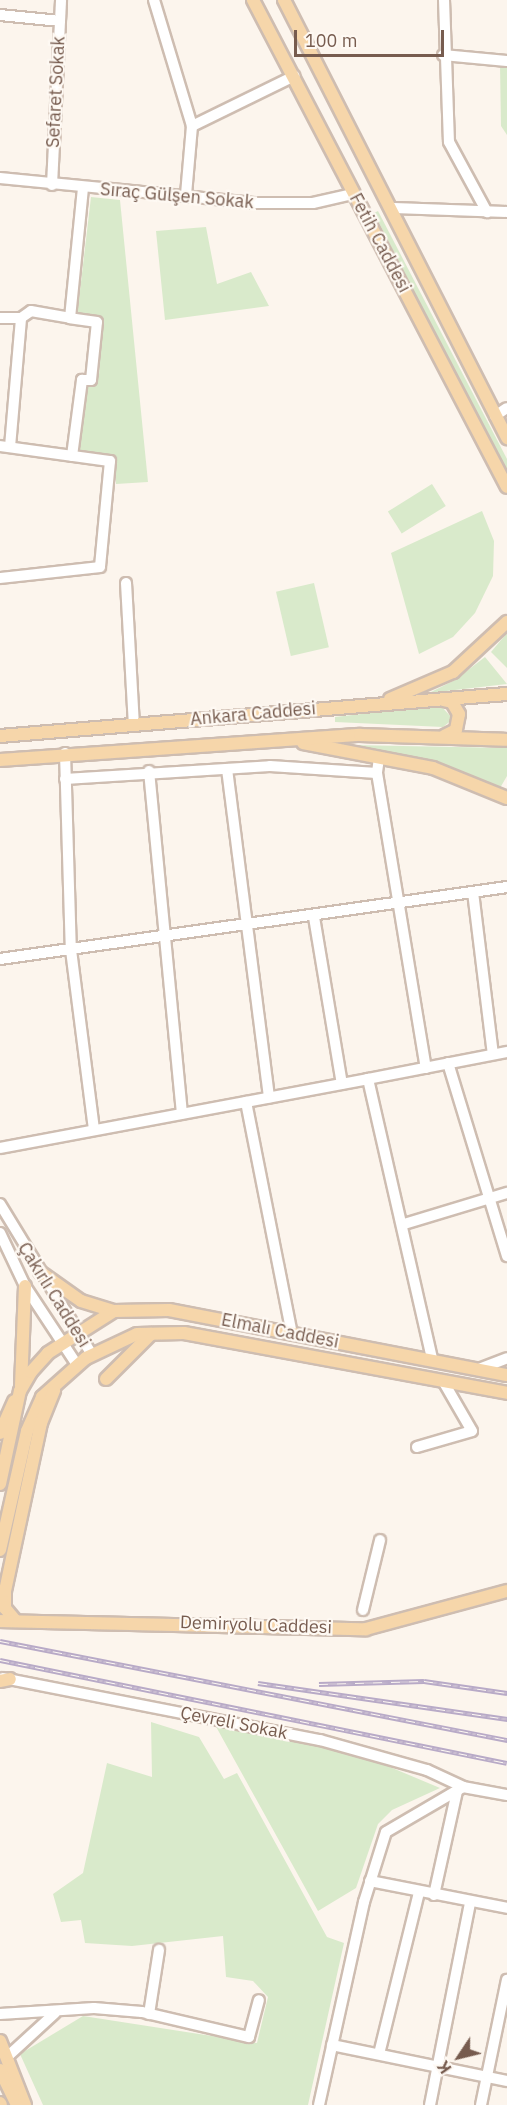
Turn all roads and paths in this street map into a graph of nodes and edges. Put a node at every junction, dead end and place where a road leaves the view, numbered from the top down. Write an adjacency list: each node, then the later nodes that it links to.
1 (61, 0): 7 (street, Sefaret Sokak)
2 (154, 0): 11 (street)
3 (253, 0): 10 (main road, Fetih Caddesi)
4 (284, 0): 17 (main road, Fetih Caddesi)
5 (444, 0): 8 (street)
6 (0, 15): 7 (street)
7 (60, 21): 13 (street, Sefaret Sokak)
8 (443, 55): 9 (street); 18 (street)
9 (507, 61)
10 (294, 76): 11 (street); 15 (main road, Fetih Caddesi)
11 (192, 126): 16 (street)
12 (0, 178): 13 (street, Sıraç Gülşen Sokak)
13 (52, 185): 14 (street, Sıraç Gülşen Sokak)
14 (83, 188): 16 (street, Sıraç Gülşen Sokak); 22 (street)
15 (353, 194): 16 (street, Sıraç Gülşen Sokak); 28 (main road, Fetih Caddesi)
16 (186, 195)
17 (394, 208): 18 (street); 24 (main road, Fetih Caddesi)
18 (487, 212): 19 (street)
19 (507, 213)
20 (0, 318): 21 (street)
21 (21, 318): 22 (street); 26 (street)
22 (70, 318): 27 (street)
23 (507, 408): 24 (street)
24 (495, 416): 25 (main road, Fetih Caddesi)
25 (507, 438)
26 (5, 447): 27 (street)
27 (72, 456): 29 (street)
28 (507, 487)
29 (0, 578)
30 (126, 583): 35 (street)
31 (507, 622): 34 (main road)
32 (507, 694): 33 (main road, Ankara Caddesi)
33 (438, 699): 34 (main road, Ankara Caddesi); 37 (main road)
34 (375, 704): 35 (main road, Ankara Caddesi)
35 (134, 725): 36 (main road, Ankara Caddesi)
36 (0, 736)
37 (440, 737): 38 (main road, Ankara Caddesi); 39 (main road, Ankara Caddesi)
38 (278, 739): 40 (main road, Ankara Caddesi); 41 (main road)
39 (507, 740)
40 (65, 753): 42 (main road, Ankara Caddesi); 46 (street)
41 (379, 758): 45 (street); 47 (main road)
42 (2, 760)
43 (227, 769): 44 (street); 45 (street); 52 (street)
44 (149, 771): 46 (street); 53 (street)
45 (377, 773): 50 (street)
46 (65, 779): 54 (street)
47 (507, 798)
48 (507, 886): 49 (street)
49 (473, 892): 50 (street); 57 (street)
50 (399, 903): 51 (street); 59 (street)
51 (314, 916): 52 (street); 61 (street)
52 (244, 926): 53 (street); 62 (street)
53 (161, 938): 54 (street); 64 (street)
54 (71, 951): 55 (street); 65 (street)
55 (0, 959)
56 (507, 1052): 57 (street)
57 (493, 1054): 58 (street)
58 (448, 1063): 59 (street); 68 (street)
59 (426, 1068): 60 (street)
60 (368, 1079): 61 (street); 70 (street)
61 (342, 1084): 62 (street)
62 (269, 1097): 63 (street)
63 (246, 1102): 64 (street); 78 (street)
64 (182, 1113): 65 (street)
65 (94, 1130): 66 (street)
66 (0, 1148)
67 (507, 1193): 68 (street)
68 (487, 1198): 70 (street); 72 (street)
69 (0, 1204): 73 (street, Çakırlı Caddesi)
70 (404, 1224): 82 (street)
71 (0, 1233): 74 (street, Çakırlı Caddesi)
72 (507, 1256)
73 (40, 1272): 75 (main road); 76 (street, Çakırlı Caddesi)
74 (25, 1286): 79 (street, Çakırlı Caddesi); 89 (main road)
75 (114, 1311): 76 (main road, Elmalı Caddesi); 78 (main road, Elmalı Caddesi)
76 (78, 1332): 79 (main road, Elmalı Caddesi); 80 (street, Çakırlı Caddesi)
77 (153, 1332): 80 (main road, Elmalı Caddesi); 87 (main road); 88 (main road, Elmalı Caddesi)
78 (292, 1334): 82 (main road, Elmalı Caddesi)
79 (60, 1344): 83 (street, Çakırlı Caddesi); 89 (main road, Çakırlı Caddesi)
80 (92, 1355): 83 (main road, Elmalı Caddesi)
81 (507, 1358): 84 (street)
82 (432, 1359): 84 (main road, Elmalı Caddesi)
83 (77, 1365): 85 (main road, Çakırlı Caddesi)
84 (479, 1369): 86 (main road, Elmalı Caddesi)
85 (65, 1374): 95 (main road, Çakırlı Caddesi); 98 (main road)
86 (507, 1375)
87 (106, 1379)
88 (443, 1381): 90 (main road, Elmalı Caddesi); 92 (street)
89 (20, 1391): 91 (main road); 93 (main road, Çakırlı Caddesi)
90 (507, 1393)
91 (0, 1433)
92 (417, 1447)
93 (0, 1484)
94 (380, 1540): 97 (street)
95 (0, 1550)
96 (507, 1591): 98 (main road, Demiryolu Caddesi)
97 (363, 1611)
98 (15, 1620): 99 (main road, Demiryolu Caddesi)
99 (0, 1621)
100 (3, 1679): 101 (street, Çevreli Sokak)
101 (460, 1789): 102 (street, Çevreli Sokak); 103 (street); 105 (street)
102 (507, 1795)
103 (370, 1881): 104 (street); 115 (street)
104 (419, 1892): 105 (street); 116 (street)
105 (434, 1895): 106 (street)
106 (470, 1903): 107 (street); 118 (street)
107 (507, 1908)
108 (159, 1950): 113 (street)
109 (507, 1980): 120 (street)
110 (259, 2000): 113 (street)
111 (55, 2013): 112 (street); 113 (street); 117 (street)
112 (0, 2014)
113 (149, 2014)
114 (0, 2041): 117 (main road)
115 (332, 2045): 116 (street); 124 (street)
116 (379, 2054): 118 (street)
117 (7, 2057): 123 (main road)
118 (439, 2066): 120 (street); 125 (street)
119 (0, 2070): 122 (main road)
120 (487, 2076): 121 (street); 126 (street)
121 (507, 2080)
122 (17, 2105)
123 (25, 2105)
124 (319, 2105)
125 (430, 2105)
126 (481, 2105)

